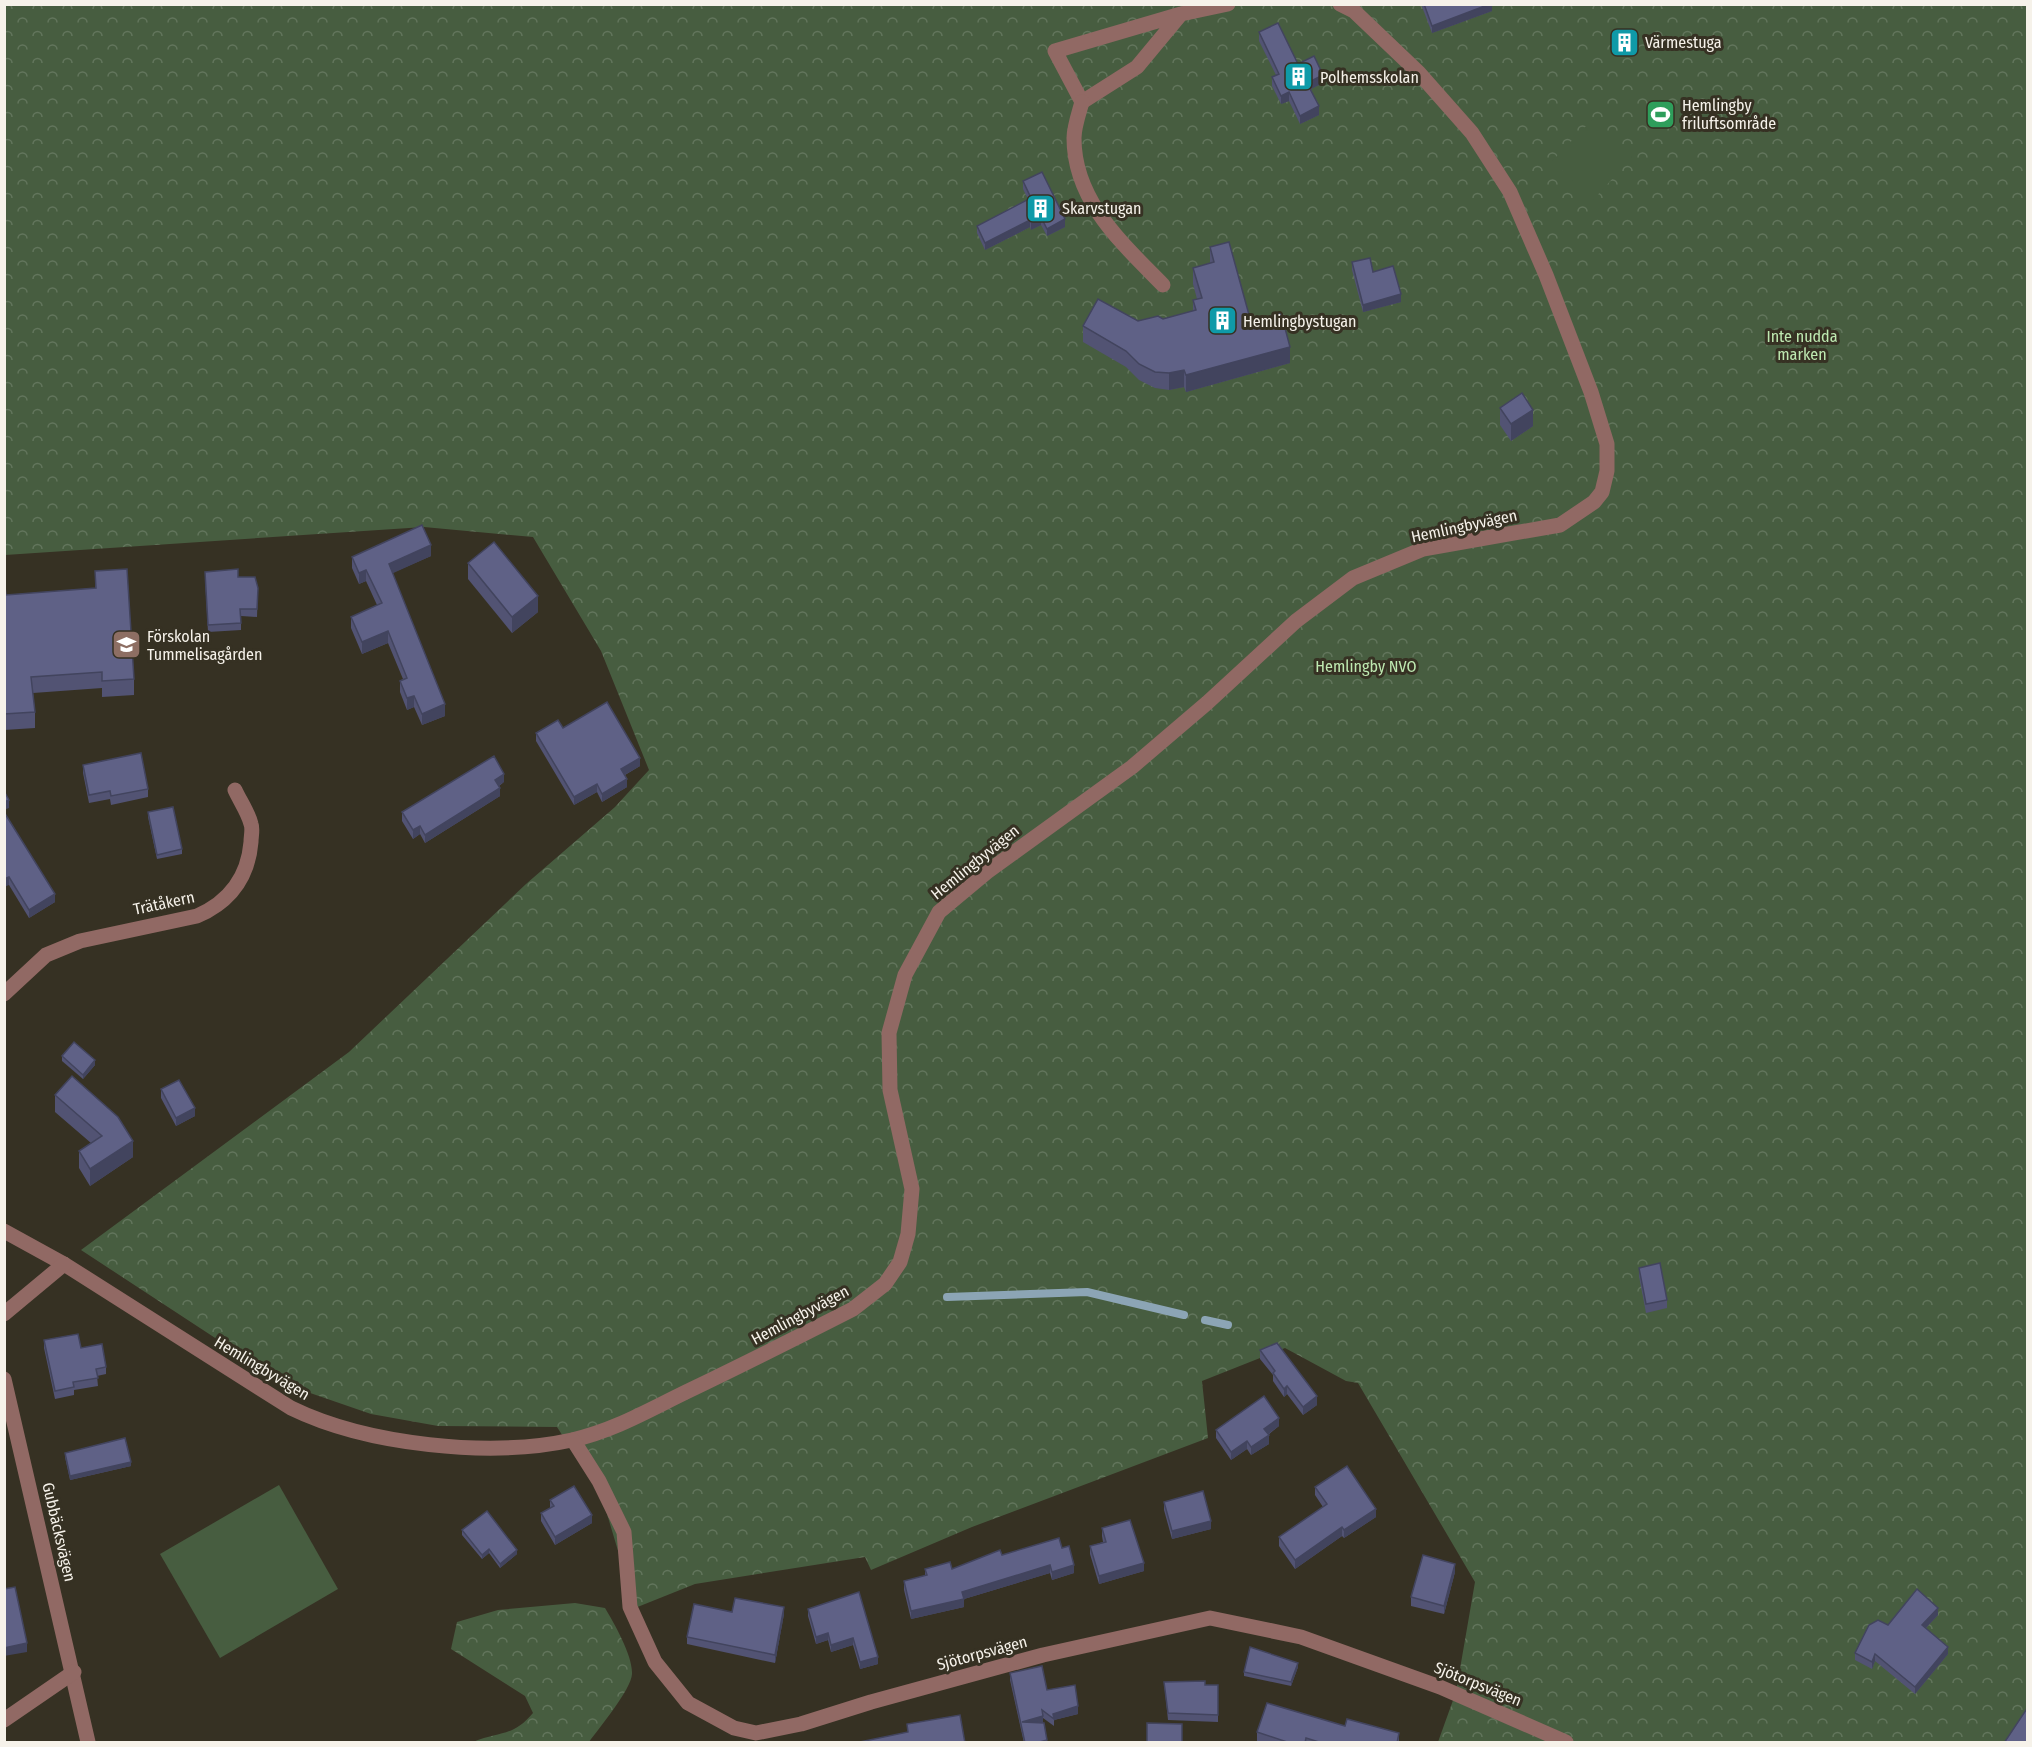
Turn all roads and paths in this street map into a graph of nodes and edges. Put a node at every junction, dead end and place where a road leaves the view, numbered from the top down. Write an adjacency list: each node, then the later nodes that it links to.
1 (1228, 4): 3 (street)
2 (1340, 4): 13 (street, Hemlingbyvägen)
3 (1181, 14): 4 (street); 4 (street)
4 (1082, 102): 5 (street)
5 (1163, 285)
6 (235, 790): 7 (street, Trätåkern)
7 (4, 994)
8 (4, 1231): 9 (street, Hemlingbyvägen)
9 (64, 1263): 10 (street); 13 (street, Hemlingbyvägen)
10 (4, 1314)
11 (4, 1379): 12 (street, Gubbäcksvägen)
12 (7, 1401): 14 (street, Gubbäcksvägen)
13 (573, 1440): 17 (street, Sjötorpsvägen)
14 (74, 1672): 15 (street); 16 (street, Gubbäcksvägen)
15 (4, 1720)
16 (88, 1743)
17 (1566, 1743)

